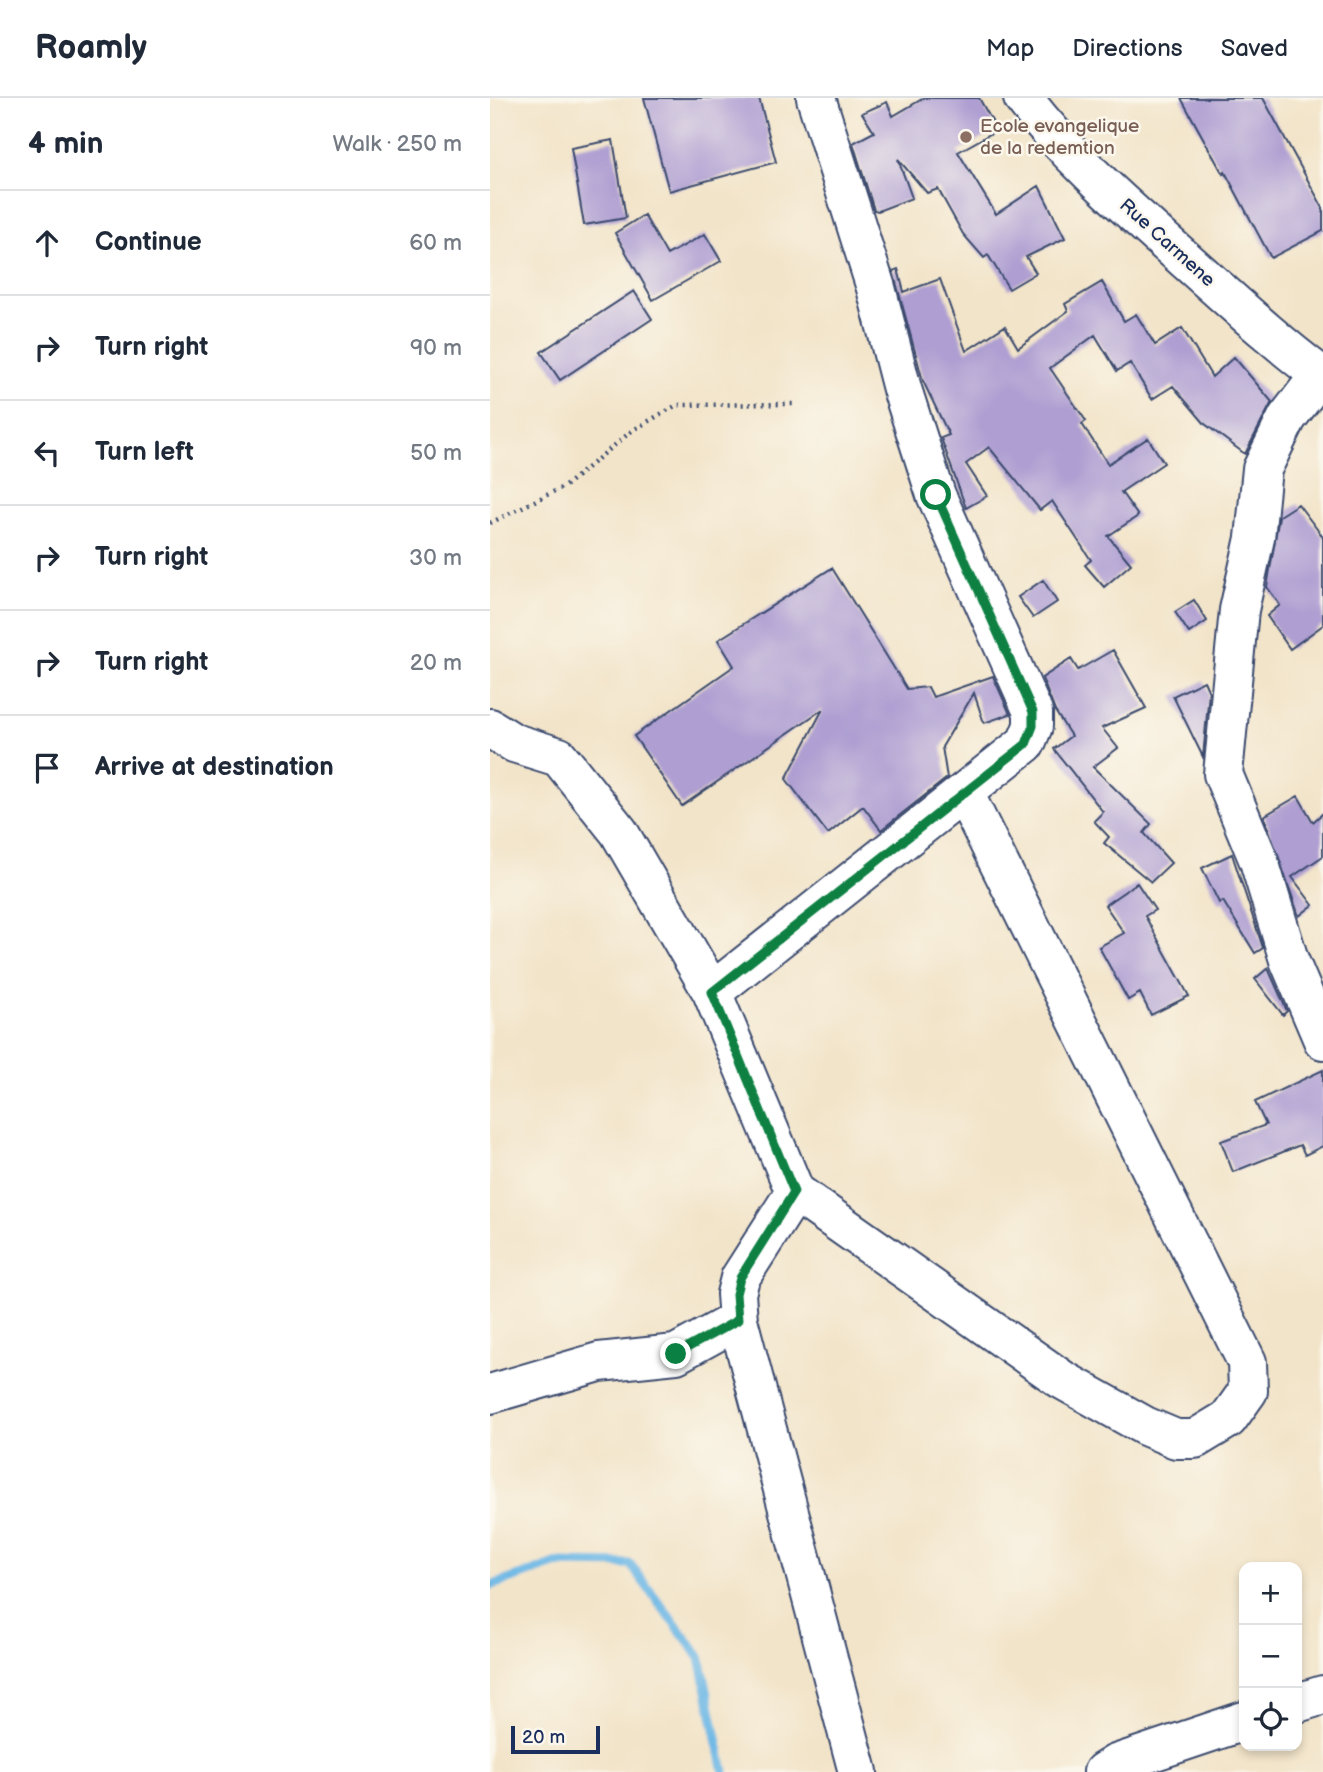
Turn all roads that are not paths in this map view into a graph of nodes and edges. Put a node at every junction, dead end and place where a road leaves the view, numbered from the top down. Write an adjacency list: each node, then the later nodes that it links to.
1 (816, 98): 5 (street)
2 (1023, 98): 3 (street, Rue Carmene)
3 (1322, 376): 7 (street)
4 (490, 728): 6 (street)
5 (964, 793): 6 (street); 8 (street)
6 (712, 992): 8 (street)
7 (1323, 1040)
8 (794, 1192): 9 (street)
9 (738, 1320): 10 (street); 14 (street)
10 (490, 1394)
11 (1323, 1695): 12 (street)
12 (1302, 1701)
13 (1239, 1723): 15 (street)
14 (858, 1772)
15 (1103, 1772)

